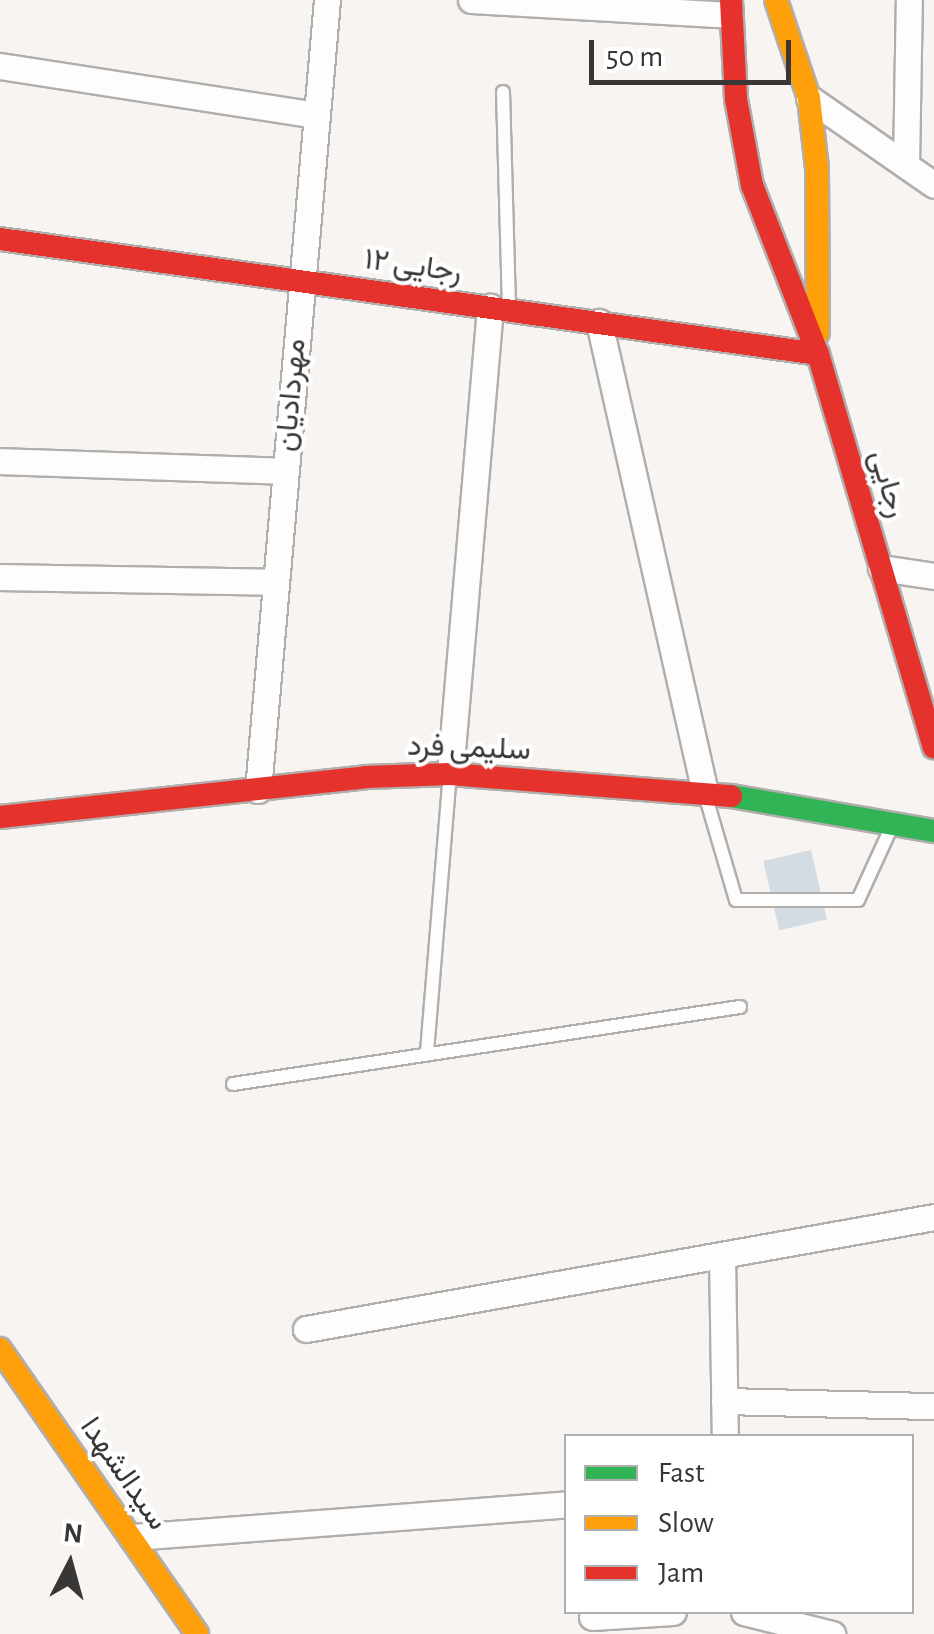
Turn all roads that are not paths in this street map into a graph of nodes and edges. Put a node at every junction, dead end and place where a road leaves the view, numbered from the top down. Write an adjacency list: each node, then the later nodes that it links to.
1 (327, 0): 9 (street, مهردادیان)
2 (471, 0): 5 (street)
3 (776, 0): 8 (street)
4 (910, 0): 10 (street)
5 (731, 7): 15 (street)
6 (0, 66): 9 (street)
7 (503, 92): 13 (lane)
8 (809, 98): 10 (street); 15 (street)
9 (316, 115): 12 (street, مهردادیان)
10 (924, 175)
11 (0, 239): 12 (street, رجایی ۱۲)
12 (301, 281): 13 (street, رجایی ۱۲); 17 (street, مهردادیان)
13 (500, 308): 14 (street, رجایی ۱۲); 23 (street)
14 (599, 322): 15 (street, رجایی ۱۲); 25 (street)
15 (818, 354): 18 (street, رجایی)
16 (0, 461): 17 (street)
17 (284, 472): 21 (street, مهردادیان)
18 (881, 568): 19 (street); 22 (street, رجایی)
19 (934, 576)
20 (0, 577): 21 (street)
21 (274, 582): 24 (street, مهردادیان)
22 (934, 746)
23 (450, 774): 24 (street, سلیمی فرد); 25 (street, سلیمی فرد); 30 (lane)
24 (258, 790): 26 (street, سلیمی فرد)
25 (705, 792): 27 (street, سلیمی فرد); 27 (lane)
26 (0, 817)
27 (892, 824): 28 (street, سلیمی فرد)
28 (934, 832)
29 (740, 1007): 30 (lane)
30 (427, 1052): 31 (lane)
31 (233, 1084)
32 (934, 1216): 33 (street)
33 (722, 1255): 34 (street); 36 (street)
34 (306, 1330)
35 (0, 1350): 40 (street, سیدالشهدا)
36 (724, 1401): 37 (street); 38 (street)
37 (934, 1406)
38 (725, 1434)
39 (564, 1504): 40 (street)
40 (132, 1537): 44 (street, سیدالشهدا)
41 (655, 1614): 43 (street)
42 (752, 1614): 45 (street)
43 (592, 1621)
44 (197, 1634)
45 (832, 1634)

